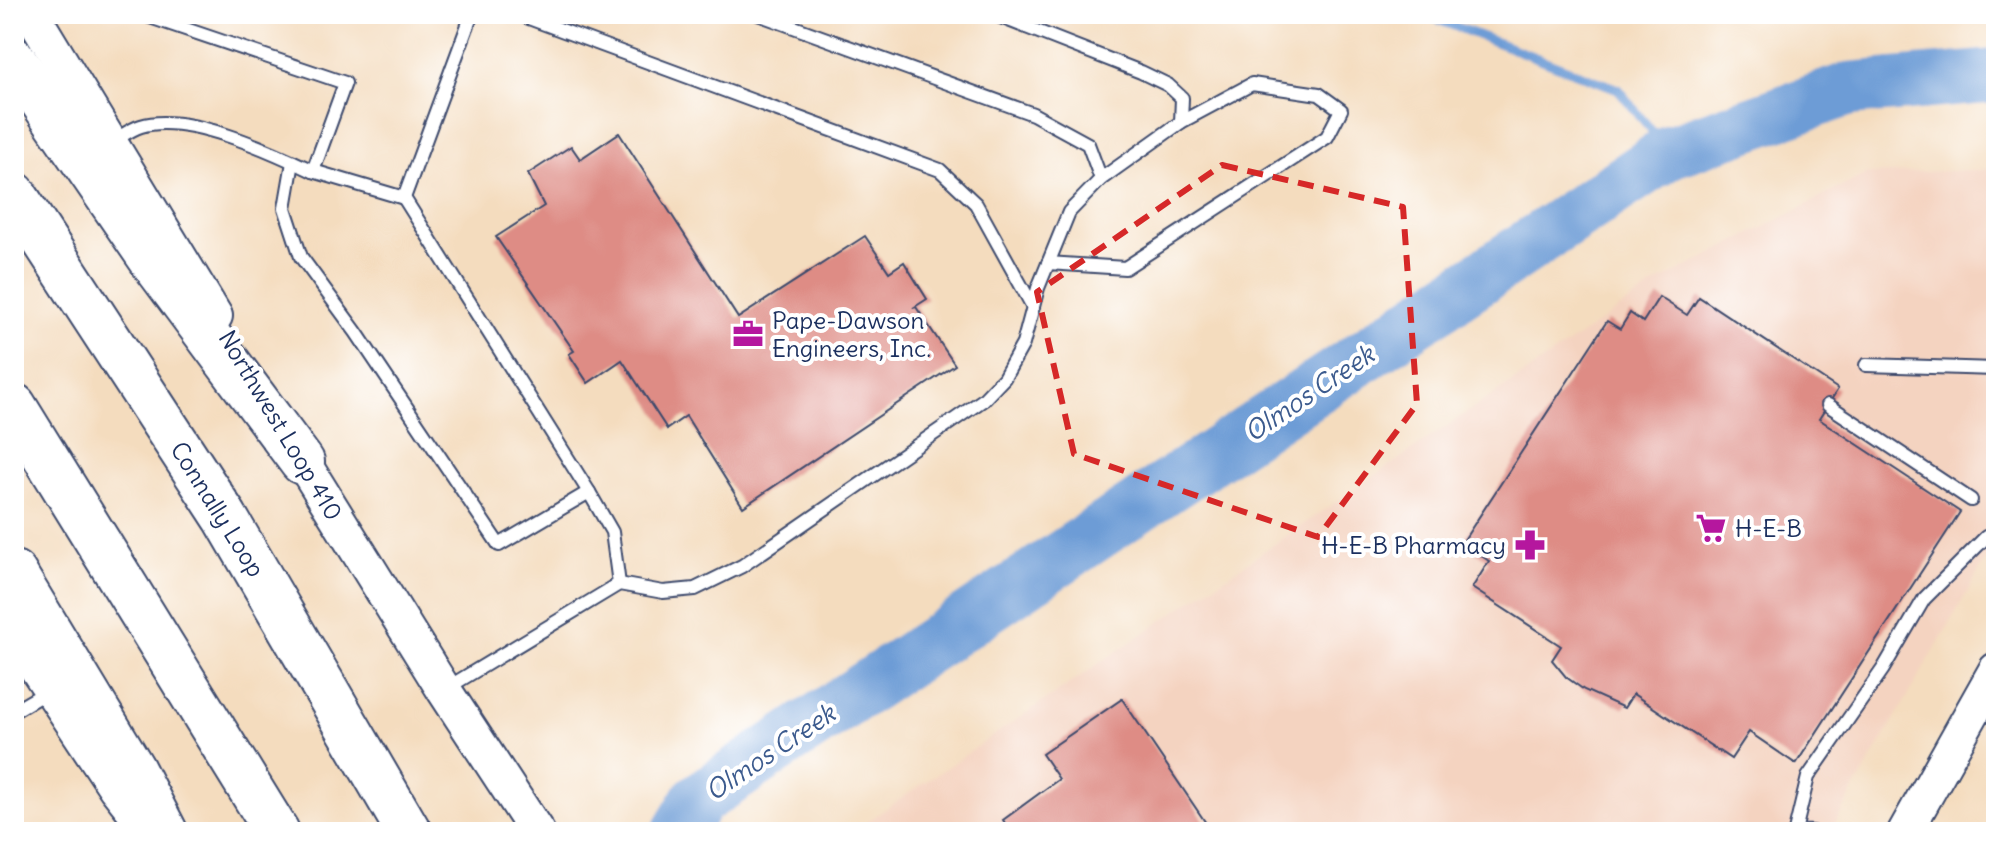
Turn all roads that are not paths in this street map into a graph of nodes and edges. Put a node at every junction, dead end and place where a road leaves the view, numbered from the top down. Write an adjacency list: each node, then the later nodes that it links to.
1 (32, 14): 9 (main road, Northwest Loop 410)
2 (141, 14): 11 (lane)
3 (472, 14): 14 (lane)
4 (518, 14): 16 (lane)
5 (758, 14): 12 (lane)
6 (993, 14): 8 (lane)
7 (14, 60): 21 (highway)
8 (1181, 122): 12 (lane); 15 (lane)
9 (111, 142): 10 (lane); 21 (main road, Northwest Loop 410)
10 (293, 162): 11 (lane); 22 (lane)
11 (313, 171): 14 (lane)
12 (1101, 179): 15 (lane)
13 (14, 194): 38 (highway, Connally Loop)
14 (404, 198): 22 (lane)
15 (1048, 263): 16 (lane)
16 (1033, 307): 26 (lane)
17 (1866, 365): 18 (lane)
18 (1996, 369)
19 (1828, 405): 23 (lane)
20 (14, 406): 37 (highway)
21 (302, 462): 30 (main road, Northwest Loop 410)
22 (589, 492): 26 (lane)
23 (1971, 500)
24 (1991, 540): 34 (lane)
25 (14, 573): 36 (highway)
26 (619, 584): 30 (lane)
27 (14, 634): 29 (main road)
28 (1996, 670): 33 (main road)
29 (51, 690): 31 (lane); 35 (main road)
30 (444, 690): 32 (main road, Northwest Loop 410)
31 (14, 711)
32 (535, 829)
33 (1909, 830)
34 (1795, 831): 39 (lane)
35 (150, 832)
36 (165, 832)
37 (277, 832)
38 (409, 832)
39 (1813, 832)

